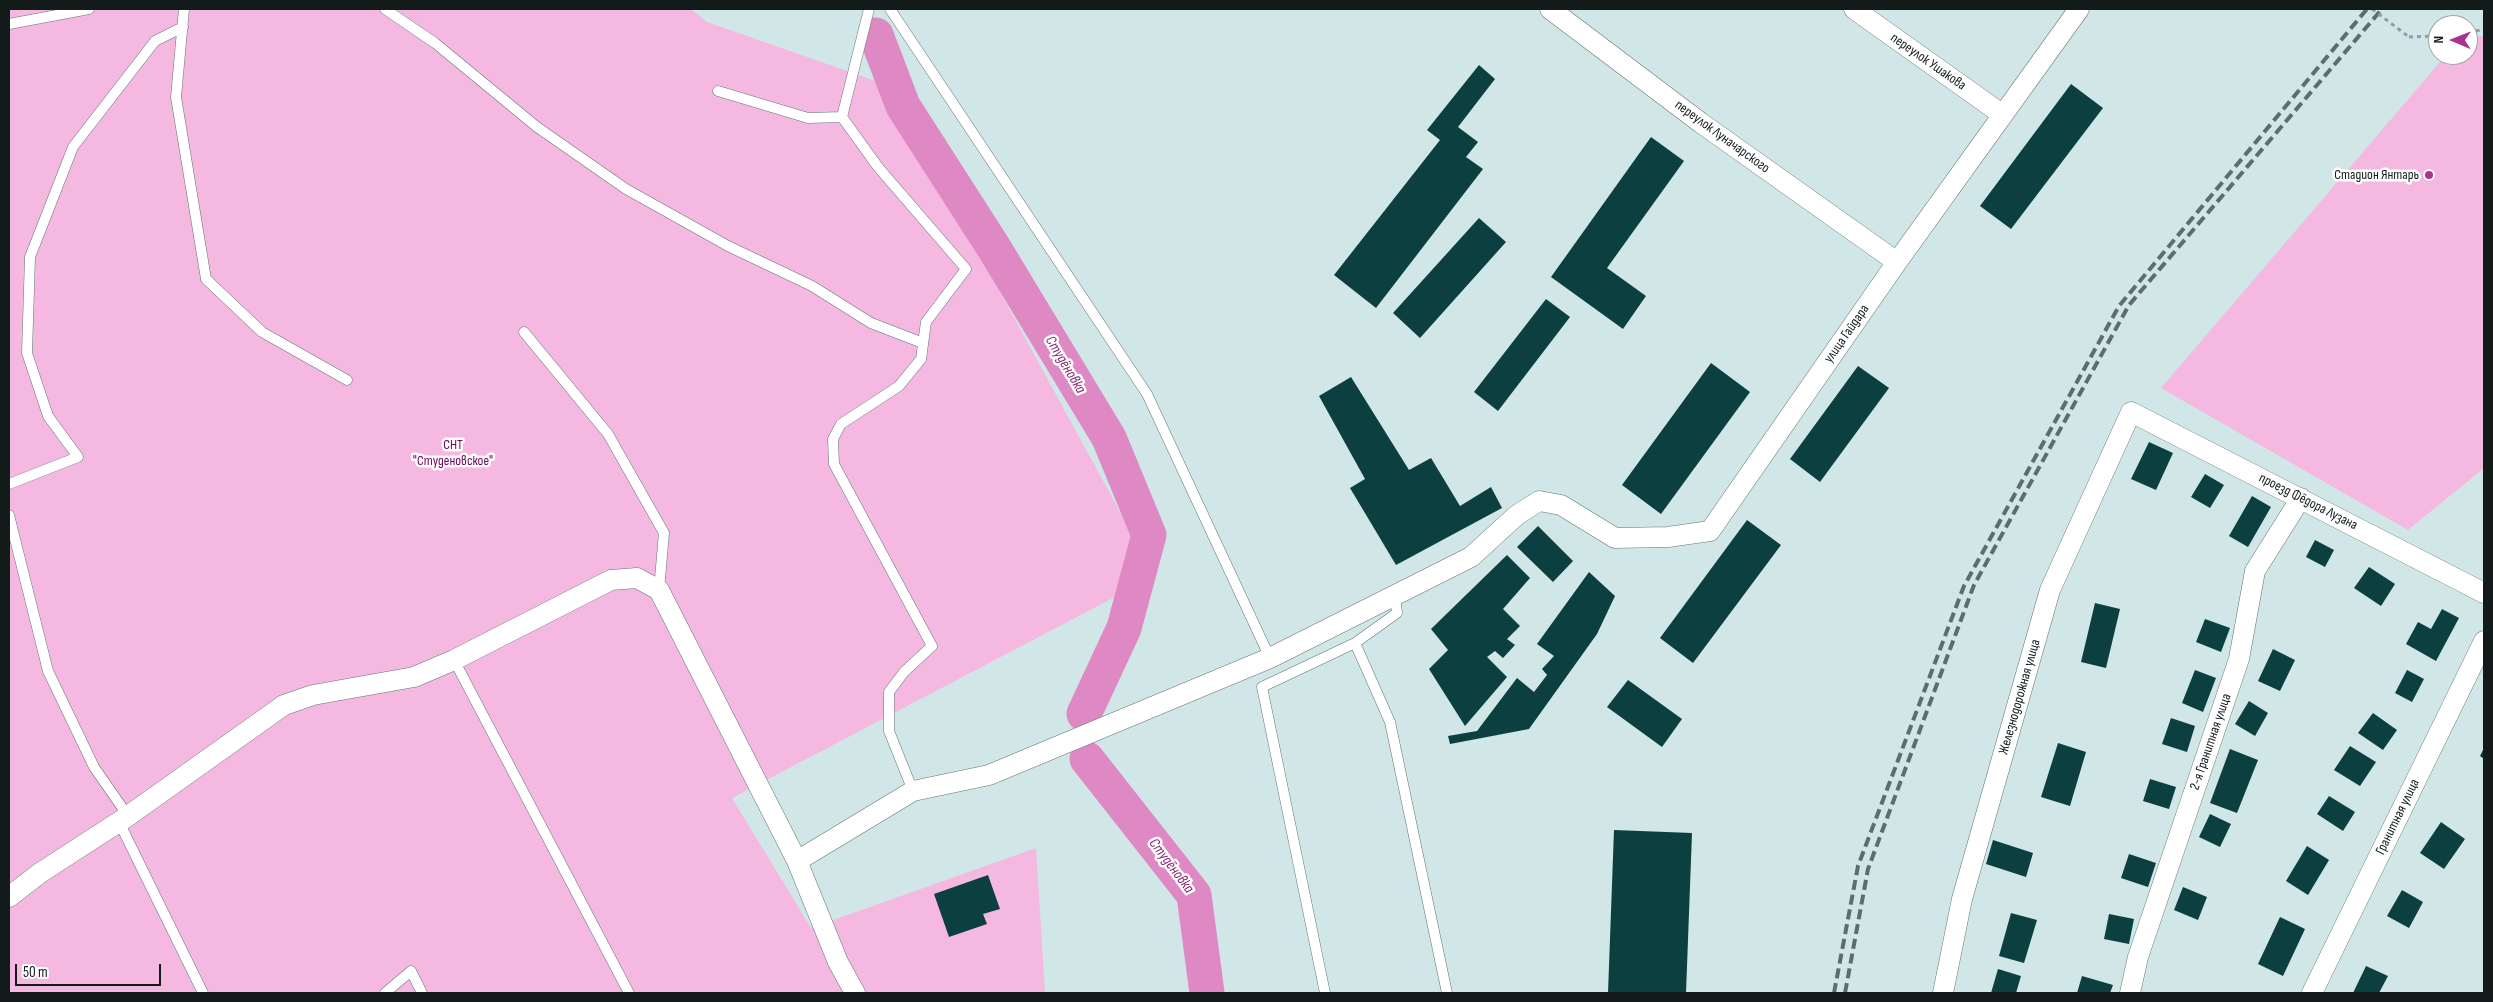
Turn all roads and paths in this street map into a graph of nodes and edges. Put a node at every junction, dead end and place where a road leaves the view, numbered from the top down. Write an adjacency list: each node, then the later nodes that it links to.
1 (89, 9): 10 (lane)
2 (184, 9): 11 (lane)
3 (385, 9): 18 (lane)
4 (869, 9): 15 (lane)
5 (890, 9): 29 (lane)
6 (1550, 9): 16 (street, переулок Луначарского)
7 (1854, 9): 14 (street, переулок Ушакова)
8 (2079, 9): 14 (street, улица Гайдара)
9 (2372, 9): 12 (path, bridge)
10 (9, 24)
11 (183, 27): 19 (lane); 21 (lane)
12 (2428, 36)
13 (718, 91): 15 (lane)
14 (2003, 115): 16 (street, улица Гайдара)
15 (842, 117): 18 (lane)
16 (1897, 262): 26 (street, улица Гайдара)
17 (524, 332): 24 (lane)
18 (923, 343): 31 (lane)
19 (348, 380)
20 (2131, 412): 22 (street, проезд Фёдора Лузана); 42 (street, Железнодорожная улица)
21 (9, 484)
22 (2302, 498): 25 (street, проезд Фёдора Лузана); 43 (street, 2-я Гранитная улица)
23 (9, 515): 32 (lane)
24 (660, 590): 30 (street); 33 (street)
25 (2484, 593)
26 (1395, 595): 28 (lane); 29 (street)
27 (2484, 641): 44 (street, Гранитная улица)
28 (1355, 643): 40 (lane); 41 (lane)
29 (1270, 658): 31 (street)
30 (454, 660): 32 (street); 38 (lane)
31 (913, 790): 33 (street)
32 (123, 819): 34 (street); 35 (lane)
33 (797, 861): 39 (street)
34 (9, 897)
35 (203, 993)
36 (385, 993): 37 (lane)
37 (422, 993)
38 (629, 993)
39 (855, 993)
40 (1325, 993)
41 (1447, 993)
42 (1943, 993)
43 (2130, 993)
44 (2312, 993)

